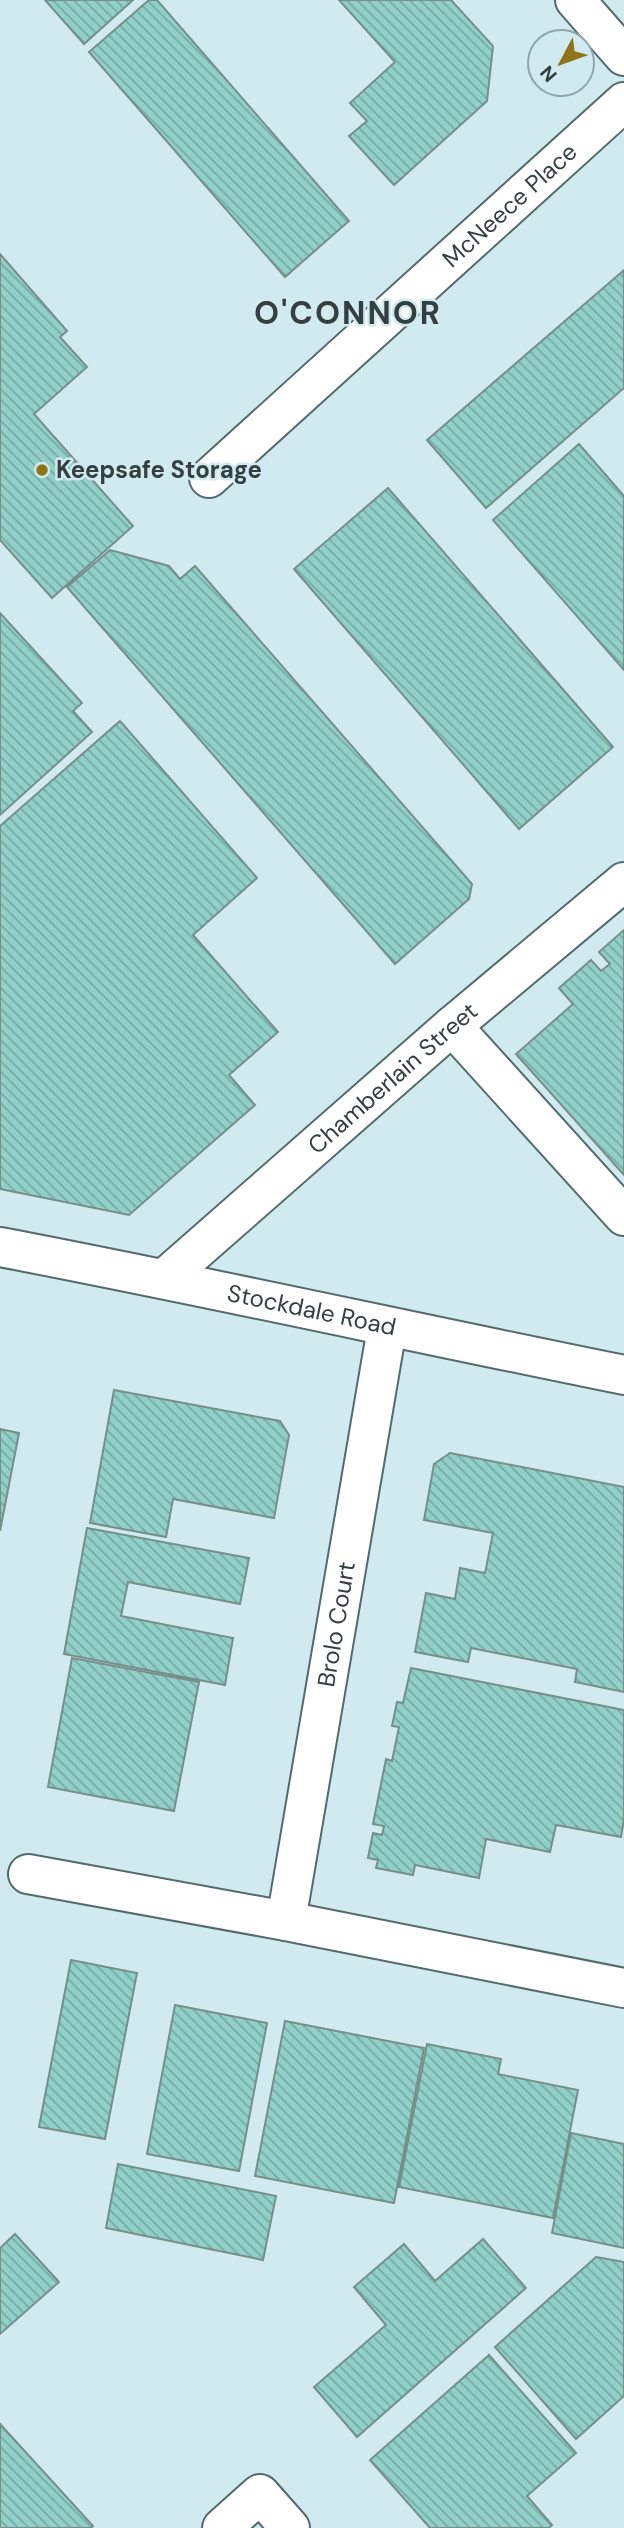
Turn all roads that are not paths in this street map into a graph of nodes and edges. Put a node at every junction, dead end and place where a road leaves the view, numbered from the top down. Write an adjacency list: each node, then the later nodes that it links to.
1 (575, 0): 2 (street)
2 (624, 56)
3 (624, 102): 4 (street, McNeece Place)
4 (209, 478)
5 (624, 881): 6 (street, Chamberlain Street)
6 (452, 1026): 7 (street); 9 (street, Chamberlain Street)
7 (624, 1216)
8 (0, 1247): 9 (street, Stockdale Road)
9 (165, 1278): 10 (street, Stockdale Road)
10 (387, 1328): 11 (street, Stockdale Road); 13 (street, Brolo Court)
11 (624, 1375)
12 (28, 1874): 13 (street)
13 (286, 1921): 14 (street)
14 (624, 1988)
15 (222, 2528): 16 (street)
16 (290, 2528)

